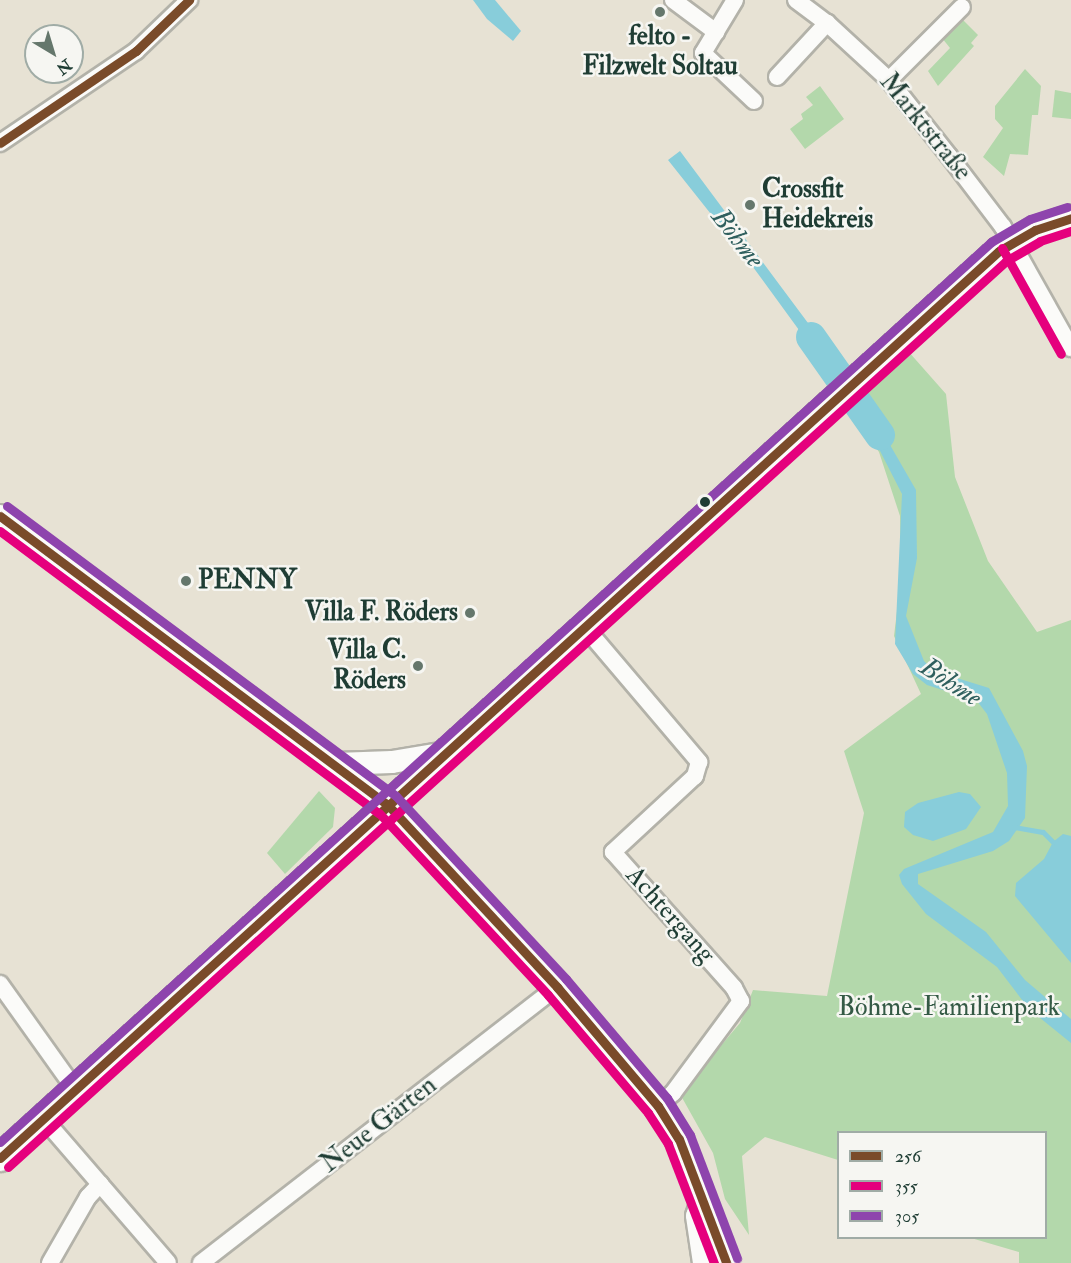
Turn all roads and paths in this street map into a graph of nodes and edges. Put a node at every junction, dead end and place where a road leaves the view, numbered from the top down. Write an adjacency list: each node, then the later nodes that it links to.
1 (189, 0): 11 (street)
2 (673, 0): 7 (street)
3 (735, 0): 7 (street)
4 (796, 0): 6 (street, Marktstraße)
5 (962, 7): 9 (street)
6 (827, 22): 8 (street); 9 (street, Marktstraße)
7 (716, 33): 10 (street)
8 (777, 77)
9 (889, 80): 13 (street, Marktstraße)
10 (754, 101)
11 (0, 143)
12 (1071, 218): 13 (main road)
13 (1012, 242): 14 (street, Marktstraße); 16 (main road)
14 (1071, 348)
15 (0, 516): 18 (main road)
16 (583, 625): 17 (main road); 23 (street, Achtergang)
17 (441, 754): 18 (main road); 19 (main road)
18 (336, 764): 19 (main road)
19 (387, 804): 21 (main road); 22 (main road)
20 (0, 984): 22 (street)
21 (557, 987): 23 (main road); 29 (street, Neue Gärten)
22 (75, 1089): 24 (main road)
23 (658, 1106): 30 (main road)
24 (43, 1118): 25 (main road); 26 (street)
25 (0, 1158)
26 (100, 1184): 27 (street); 28 (street)
27 (50, 1263)
28 (168, 1263)
29 (201, 1263)
30 (719, 1263)

